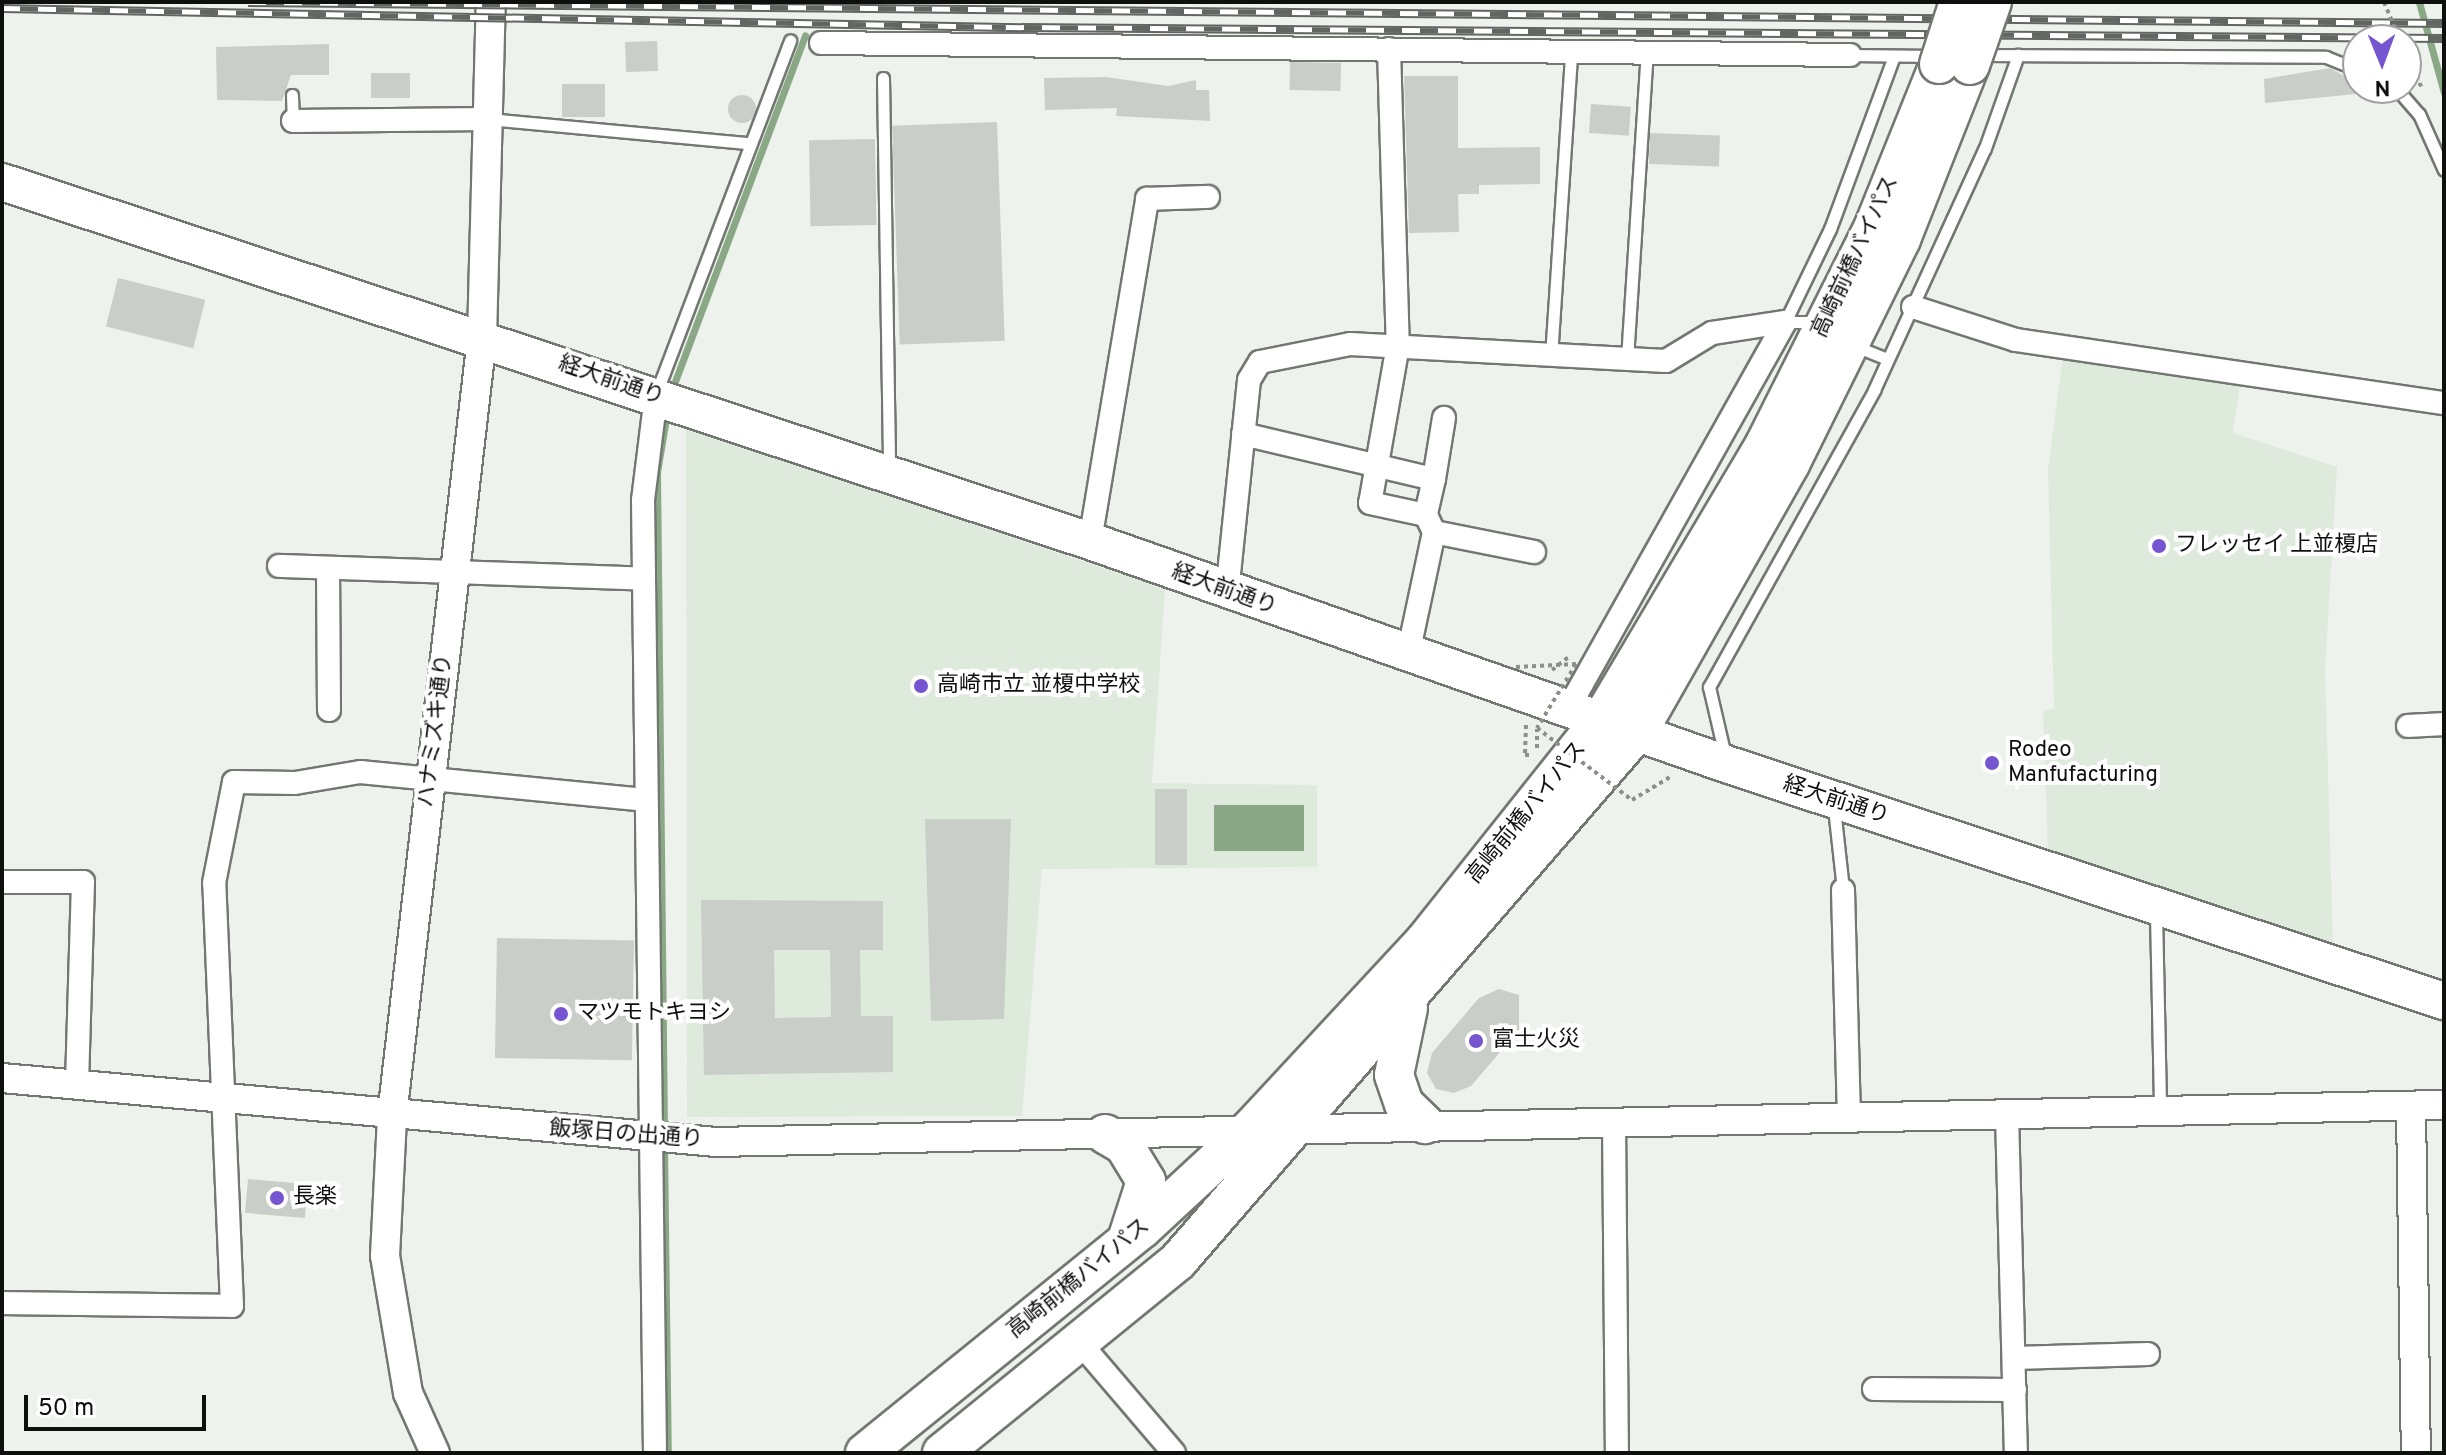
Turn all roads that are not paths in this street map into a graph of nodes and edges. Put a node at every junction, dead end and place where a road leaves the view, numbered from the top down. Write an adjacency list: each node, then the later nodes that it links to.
1 (491, 2): 17 (street, ハナミズキ通り)
2 (1959, 2): 13 (highway, 高崎前橋バイパス, bridge)
3 (1992, 2): 13 (highway, 高崎前橋バイパス, bridge)
4 (790, 40): 19 (lane)
5 (821, 43): 6 (street)
6 (1389, 49): 7 (street); 26 (street)
7 (1571, 52): 8 (street); 28 (lane)
8 (1647, 53): 9 (street); 30 (lane)
9 (1850, 55): 11 (lane)
10 (2018, 55): 11 (lane); 12 (lane); 23 (lane)
11 (1894, 56): 24 (lane)
12 (2342, 64)
13 (1954, 65): 48 (highway, 高崎前橋バイパス); 51 (highway, 高崎前橋バイパス)
14 (883, 78): 36 (lane)
15 (292, 95): 18 (lane)
16 (2410, 104): 20 (lane)
17 (487, 119): 18 (street); 19 (lane); 25 (street, ハナミズキ通り)
18 (293, 121)
19 (749, 143): 31 (lane)
20 (2444, 170)
21 (2, 182): 25 (main road, 経大前通り)
22 (1208, 197): 39 (street)
23 (1913, 307): 29 (lane); 32 (street)
24 (1796, 322): 30 (street); 48 (street)
25 (482, 338): 31 (main road, 経大前通り); 43 (street, ハナミズキ通り)
26 (1398, 345): 28 (street); 34 (street); 35 (street)
27 (1865, 350): 29 (lane)
28 (1551, 357): 30 (street)
29 (1887, 359): 52 (lane)
30 (1627, 360)
31 (656, 396): 36 (main road, 経大前通り); 44 (street)
32 (2444, 403)
33 (1444, 418): 37 (street)
34 (1243, 434): 35 (street); 45 (street)
35 (1375, 464): 37 (street); 38 (street)
36 (886, 479): 39 (main road, 経大前通り)
37 (1434, 479): 38 (street)
38 (1430, 523): 40 (street); 46 (street)
39 (1090, 541): 45 (main road, 経大前通り)
40 (1534, 552)
41 (279, 566): 42 (street)
42 (328, 568): 43 (street); 47 (street)
43 (455, 573): 44 (street); 53 (street, ハナミズキ通り)
44 (643, 579): 54 (street)
45 (1227, 593): 46 (main road, 経大前通り)
46 (1408, 654): 48 (main road, 経大前通り)
47 (329, 710)
48 (1586, 712): 51 (main road, 経大前通り); 72 (highway, 高崎前橋バイパス)
49 (2444, 724): 50 (street)
50 (2408, 726)
51 (1639, 730): 52 (main road, 経大前通り); 59 (highway, 高崎前橋バイパス)
52 (1726, 764): 55 (main road, 経大前通り)
53 (431, 779): 54 (street); 63 (street); 68 (street, ハナミズキ通り)
54 (645, 800): 75 (street)
55 (1832, 800): 57 (lane); 58 (main road, 経大前通り)
56 (2, 882): 62 (street)
57 (1843, 890): 69 (street)
58 (2158, 906): 60 (main road, 経大前通り); 66 (lane)
59 (1409, 1001): 71 (highway); 73 (highway, 高崎前橋バイパス)
60 (2444, 1001)
61 (2, 1078): 62 (street, 飯塚日の出通り)
62 (77, 1084): 63 (street, 飯塚日の出通り)
63 (225, 1100): 68 (street, 飯塚日の出通り); 77 (street)
64 (2444, 1105): 65 (street, 飯塚日の出通り)
65 (2411, 1106): 66 (street, 飯塚日の出通り); 90 (street)
66 (2160, 1112): 67 (street, 飯塚日の出通り)
67 (2007, 1114): 69 (street, 飯塚日の出通り); 80 (street)
68 (392, 1116): 75 (street, 飯塚日の出通り); 83 (street, ハナミズキ通り)
69 (1849, 1117): 70 (street, 飯塚日の出通り)
70 (1614, 1120): 71 (street, 飯塚日の出通り); 88 (street)
71 (1425, 1124): 73 (street, 飯塚日の出通り)
72 (1252, 1127): 73 (street, 飯塚日の出通り); 74 (street, 飯塚日の出通り); 76 (highway, 高崎前橋バイパス)
73 (1300, 1127): 78 (highway, 高崎前橋バイパス)
74 (1105, 1134): 75 (street, 飯塚日の出通り); 76 (highway)
75 (649, 1139): 84 (street)
76 (1125, 1243): 85 (highway, 高崎前橋バイパス)
77 (2, 1303)
78 (1081, 1344): 86 (highway, 高崎前橋バイパス); 87 (street)
79 (2148, 1354): 80 (street)
80 (2014, 1358): 82 (street)
81 (1874, 1389): 82 (street)
82 (2015, 1390): 89 (street)
83 (435, 1453)
84 (655, 1453)
85 (865, 1453)
86 (942, 1453)
87 (1174, 1453)
88 (1617, 1453)
89 (2016, 1453)
90 (2416, 1453)

